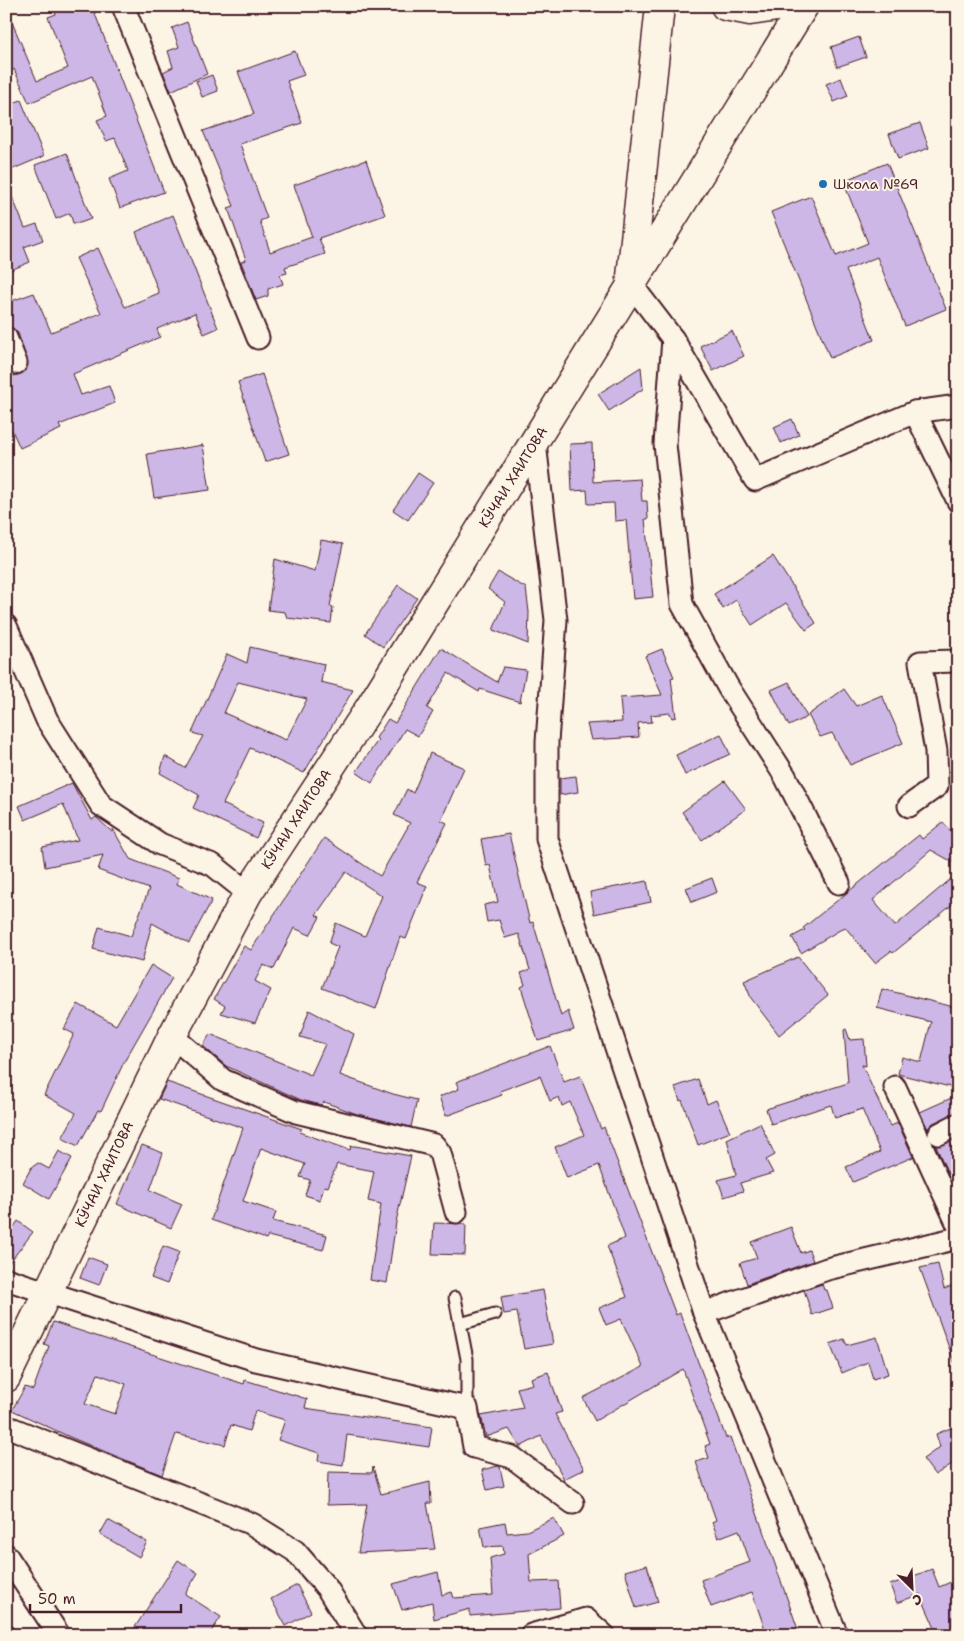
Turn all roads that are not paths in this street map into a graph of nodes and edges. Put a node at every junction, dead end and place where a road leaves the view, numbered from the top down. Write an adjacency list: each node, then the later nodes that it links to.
1 (123, 6): 8 (street)
2 (660, 6): 6 (main road)
3 (724, 6): 4 (main road)
4 (784, 6)
5 (804, 6): 6 (main road, КӮЧАИ ХАИТОВА)
6 (631, 284): 9 (street); 13 (main road, КӮЧАИ ХАИТОВА)
7 (6, 338): 10 (street)
8 (258, 338)
9 (673, 339): 12 (street); 18 (street)
10 (16, 364)
11 (958, 406): 12 (street)
12 (915, 412): 14 (street)
13 (535, 443): 19 (main road, КӮЧАИ ХАИТОВА); 30 (street)
14 (958, 501)
15 (6, 626): 19 (street)
16 (958, 661): 17 (street)
17 (909, 806)
18 (839, 882)
19 (248, 893): 20 (main road, КӮЧАИ ХАИТОВА)
20 (172, 1036): 24 (street); 28 (main road, КӮЧАИ ХАИТОВА)
21 (895, 1087): 25 (street)
22 (958, 1124): 23 (street)
23 (939, 1134)
24 (456, 1212)
25 (958, 1225)
26 (958, 1238): 30 (street)
27 (6, 1279): 28 (street)
28 (46, 1293): 33 (main road, КӮЧАИ ХАИТОВА); 34 (street)
29 (456, 1298): 32 (lane)
30 (704, 1313): 42 (street)
31 (495, 1314): 32 (lane)
32 (460, 1324): 34 (lane)
33 (6, 1378)
34 (467, 1408): 36 (street)
35 (6, 1426): 39 (street)
36 (573, 1503)
37 (6, 1555): 38 (street)
38 (59, 1635)
39 (356, 1635)
40 (531, 1635): 41 (street)
41 (604, 1635)
42 (837, 1635)

